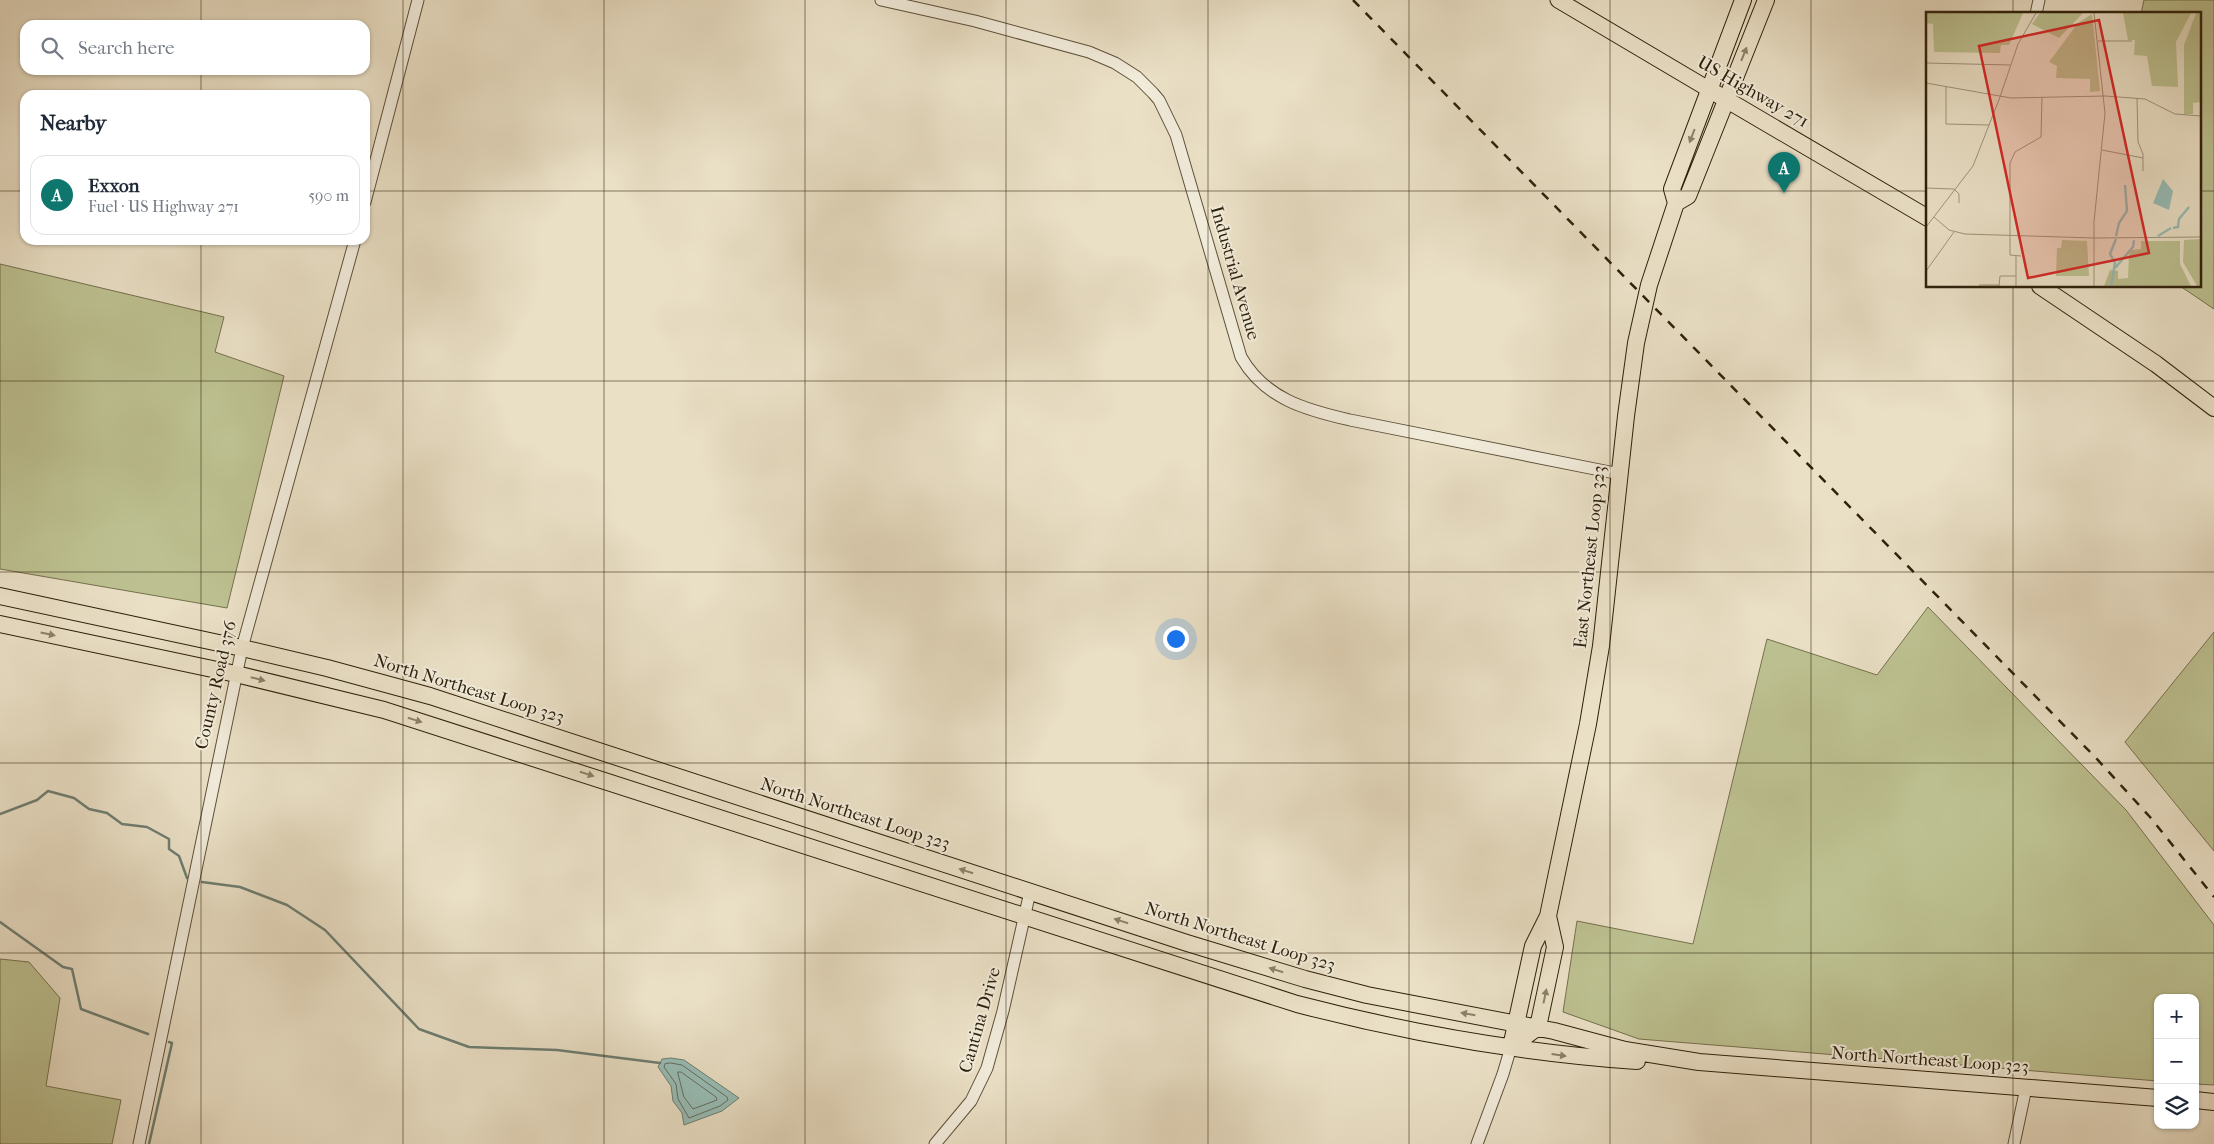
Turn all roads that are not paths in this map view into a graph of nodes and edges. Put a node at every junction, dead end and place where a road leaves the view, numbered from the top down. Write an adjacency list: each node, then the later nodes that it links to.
1 (418, 0): 8 (street)
2 (882, 0): 14 (street, Industrial Avenue)
3 (1558, 0): 6 (main road, US Highway 271)
4 (1743, 0): 6 (highway, East Northeast Loop 323)
5 (1766, 0): 7 (highway, East Northeast Loop 323, one-way to 5)
6 (1710, 90): 7 (highway, US Highway 271); 9 (highway, East Northeast Loop 323, one-way to 9)
7 (1726, 99): 9 (highway, East Northeast Loop 323); 10 (highway, US Highway 271)
8 (370, 183)
9 (1676, 204): 14 (highway, East Northeast Loop 323)
10 (1926, 217)
11 (354, 245): 17 (street, County Road 376)
12 (2043, 288): 13 (highway)
13 (2214, 408)
14 (1620, 474): 24 (highway, East Northeast Loop 323)
15 (0, 596): 17 (highway, North Northeast Loop 323)
16 (0, 624): 18 (highway, North Northeast Loop 323, one-way to 18)
17 (242, 648): 18 (street, County Road 376); 19 (highway, North Northeast Loop 323)
18 (236, 674): 20 (highway, North Northeast Loop 323, one-way to 20); 36 (street, County Road 376)
19 (568, 740): 20 (highway); 21 (highway, North Northeast Loop 323)
20 (559, 765): 22 (highway, North Northeast Loop 323, one-way to 22)
21 (944, 864): 22 (highway); 23 (highway, North Northeast Loop 323, one-way to 21)
22 (936, 888): 25 (highway, North Northeast Loop 323)
23 (1030, 892): 25 (street, Cantina Drive); 26 (highway, North Northeast Loop 323, one-way to 23)
24 (1548, 916): 28 (highway, East Northeast Loop 323); 29 (highway, East Northeast Loop 323, one-way to 24)
25 (1024, 917): 27 (highway, North Northeast Loop 323); 37 (street, Cantina Drive)
26 (1305, 979): 27 (highway); 28 (highway, North Northeast Loop 323, one-way to 26)
27 (1297, 1004): 30 (highway, North Northeast Loop 323)
28 (1516, 1023): 29 (highway, North Northeast Loop 323); 30 (highway, East Northeast Loop 323)
29 (1538, 1027): 30 (highway); 31 (highway, North Northeast Loop 323)
30 (1511, 1047): 31 (highway, North Northeast Loop 323, one-way to 31); 38 (street)
31 (1699, 1062): 32 (highway, North Northeast Loop 323)
32 (2026, 1088): 33 (highway, North Northeast Loop 323); 39 (street)
33 (2154, 1098)
34 (2199, 1100): 35 (highway)
35 (2214, 1102)
36 (139, 1144)
37 (935, 1144)
38 (1477, 1144)
39 (2014, 1144)

